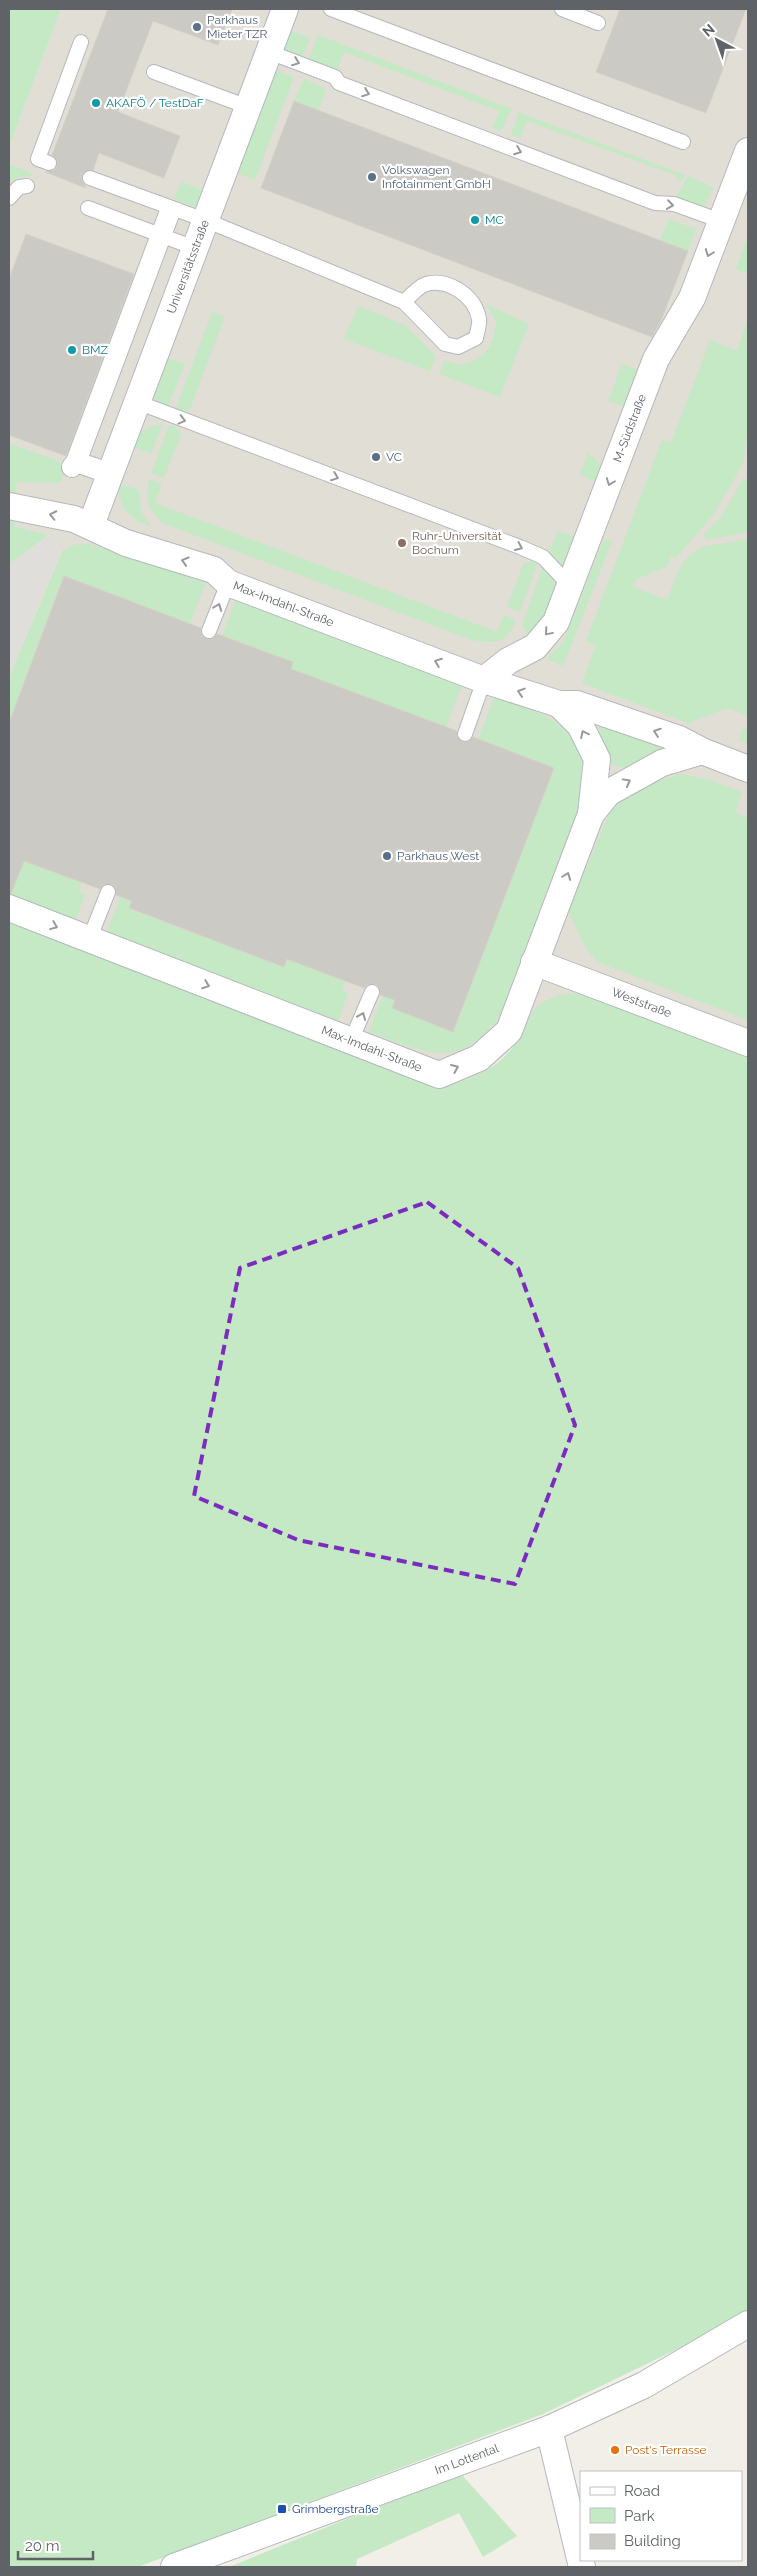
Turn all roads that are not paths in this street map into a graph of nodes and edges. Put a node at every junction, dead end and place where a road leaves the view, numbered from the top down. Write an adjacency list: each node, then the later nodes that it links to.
1 (285, 9): 6 (street, Universitätsstraße)
2 (331, 9): 9 (lane)
3 (562, 9): 4 (lane)
4 (598, 23)
5 (81, 42): 11 (lane)
6 (269, 52): 8 (street, Universitätsstraße); 18 (lane, one-way to 18)
7 (154, 72): 8 (lane)
8 (248, 107): 17 (street, Universitätsstraße)
9 (683, 142)
10 (748, 151): 18 (street, M-Südstraße)
11 (49, 163)
12 (90, 178): 17 (lane)
13 (27, 186): 14 (lane)
14 (9, 198)
15 (88, 208): 19 (lane)
16 (168, 214): 19 (street)
17 (205, 220): 20 (street, Universitätsstraße); 21 (lane)
18 (721, 221): 27 (street, M-Südstraße, one-way to 27)
19 (161, 235): 20 (lane); 23 (street)
20 (195, 248): 22 (street, Universitätsstraße)
21 (404, 302): 21 (lane)
22 (137, 402): 25 (street, Universitätsstraße); 27 (lane, one-way to 27)
23 (97, 469)
24 (12, 506): 25 (street, Max-Imdahl-Straße, one-way to 24)
25 (91, 525): 26 (street, Max-Imdahl-Straße, one-way to 25)
26 (228, 583): 28 (lane, one-way to 26); 29 (street, Max-Imdahl-Straße, one-way to 26)
27 (571, 587): 29 (street, M-Südstraße, one-way to 29)
28 (209, 631)
29 (484, 680): 30 (street, Max-Imdahl-Straße, one-way to 29); 31 (lane)
30 (559, 704): 32 (street, Max-Imdahl-Straße, one-way to 30); 34 (street, Max-Imdahl-Straße, one-way to 30)
31 (465, 734)
32 (702, 751): 33 (street); 34 (street, Max-Imdahl-Straße, one-way to 32)
33 (748, 769)
34 (591, 814): 38 (street, Max-Imdahl-Straße, one-way to 34)
35 (108, 892): 37 (lane)
36 (9, 908): 37 (street, Max-Imdahl-Straße, one-way to 37)
37 (89, 940): 40 (street, Max-Imdahl-Straße, one-way to 40)
38 (534, 962): 40 (street, Max-Imdahl-Straße, one-way to 38); 41 (street, Weststraße)
39 (372, 992): 40 (lane, one-way to 39)
40 (351, 1041)
41 (748, 1043)
42 (748, 2324): 43 (street, Im Lottental)
43 (549, 2429): 44 (street); 45 (street, Im Lottental)
44 (580, 2559)
45 (174, 2567)

